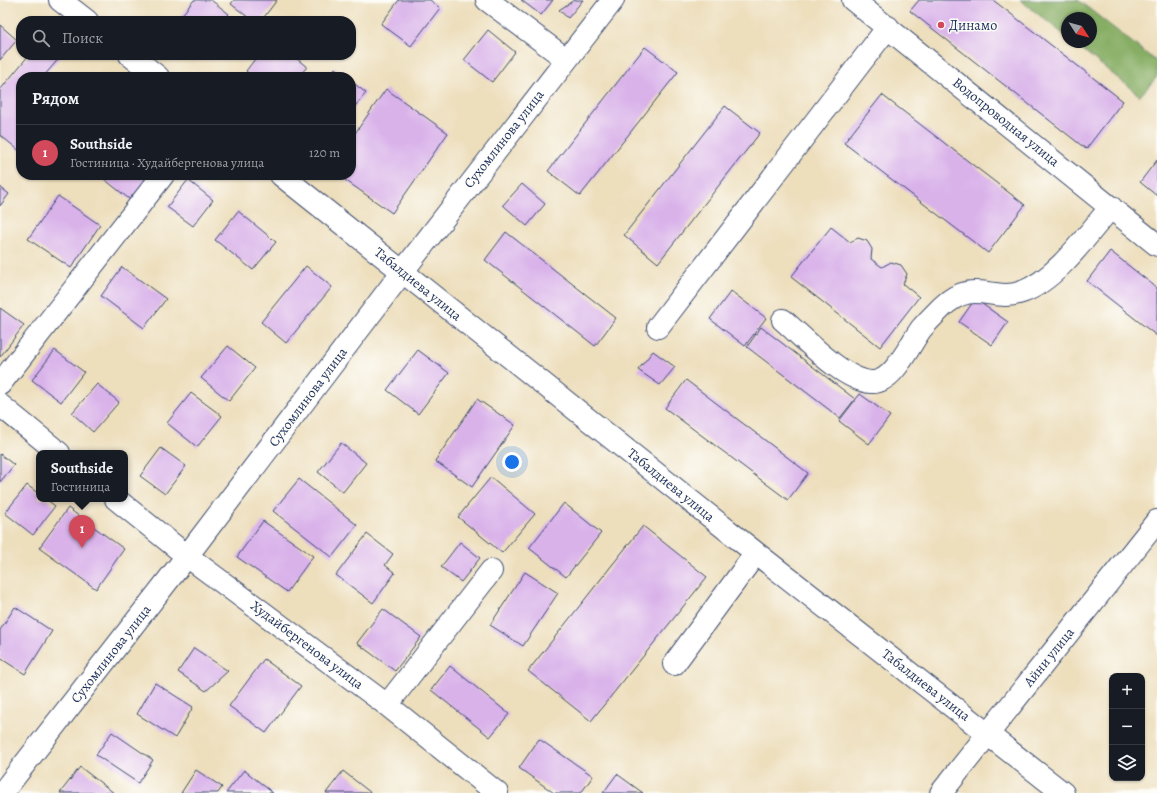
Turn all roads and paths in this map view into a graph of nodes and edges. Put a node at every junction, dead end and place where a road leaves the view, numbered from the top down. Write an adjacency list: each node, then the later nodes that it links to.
1 (60, 0): 5 (street)
2 (487, 0): 7 (street)
3 (613, 0): 7 (street, Сухомлинова улица)
4 (854, 0): 6 (street, Водопроводная улица)
5 (81, 16)
6 (888, 27): 12 (street, Водопроводная улица); 16 (street)
7 (566, 59): 14 (street, Сухомлинова улица)
8 (136, 60): 9 (street)
9 (152, 72)
10 (158, 180): 17 (street)
11 (287, 180): 14 (street, Табалдиева улица)
12 (1111, 208): 13 (street, Водопроводная улица); 15 (street)
13 (1157, 245)
14 (403, 271): 22 (street, Табалдиева улица); 23 (street, Сухомлинова улица)
15 (783, 320)
16 (658, 327)
17 (0, 384)
18 (0, 405): 19 (street)
19 (55, 450)
20 (120, 502): 23 (street, Худайбергенова улица)
21 (1157, 521): 27 (street, Айни улица)
22 (756, 553): 25 (street); 27 (street, Табалдиева улица)
23 (187, 556): 26 (street, Худайбергенова улица); 28 (street, Сухомлинова улица)
24 (491, 571): 26 (street)
25 (674, 664)
26 (387, 704): 29 (street, Худайбергенова улица)
27 (988, 733): 30 (street, Айни улица); 31 (street, Табалдиева улица)
28 (2, 793)
29 (497, 793)
30 (940, 793)
31 (1063, 793)

